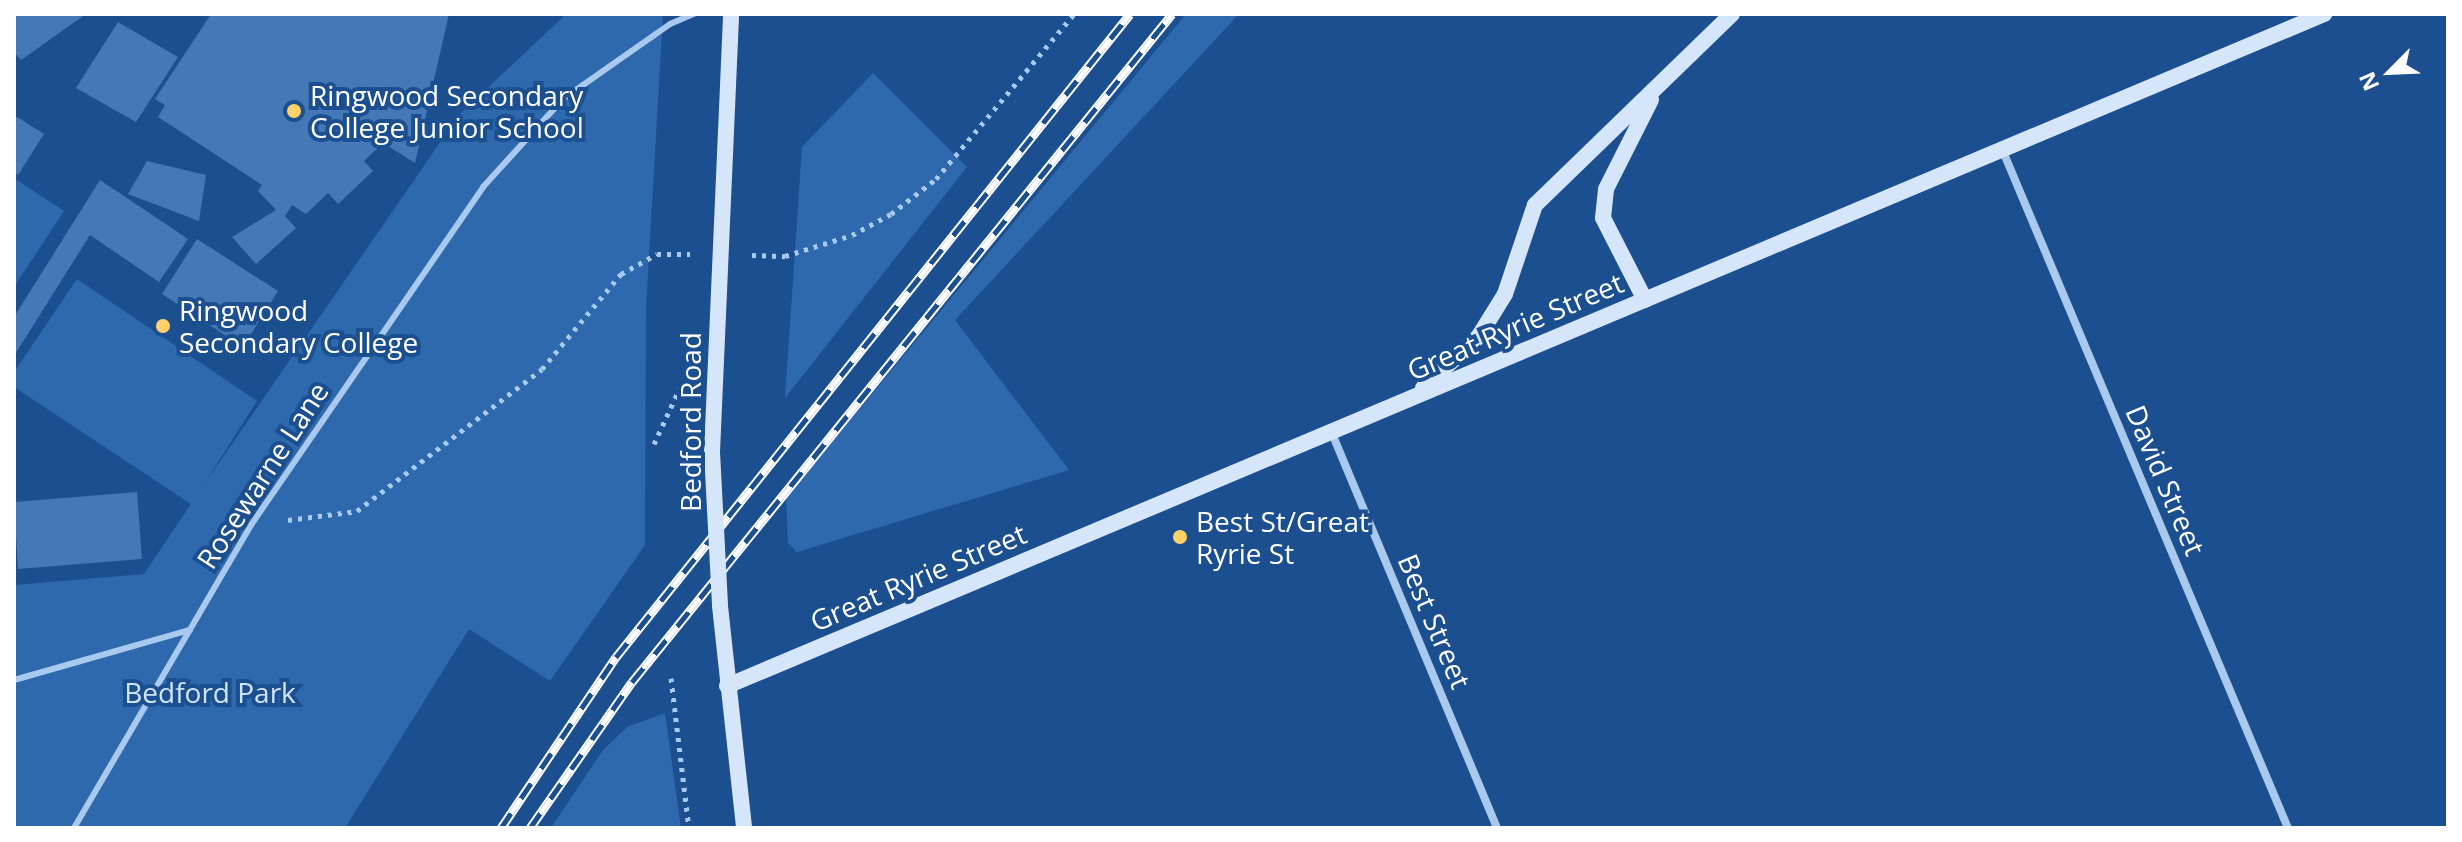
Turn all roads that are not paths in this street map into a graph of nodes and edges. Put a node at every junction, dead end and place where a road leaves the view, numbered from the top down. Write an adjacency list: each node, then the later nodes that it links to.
1 (694, 14): 10 (lane, Rosewarne Lane)
2 (731, 14): 12 (main road, Bedford Road, bridge)
3 (1732, 14): 5 (main road)
4 (2324, 14): 6 (main road, Great Ryrie Street)
5 (1655, 91): 7 (main road); 8 (main road)
6 (2002, 149): 7 (main road, Great Ryrie Street); 16 (street, David Street)
7 (1645, 300): 8 (main road, Great Ryrie Street)
8 (1413, 397): 9 (main road, Great Ryrie Street)
9 (1331, 431): 12 (main road, Great Ryrie Street); 15 (street, Best Street)
10 (190, 630): 11 (lane); 13 (lane, Rosewarne Lane)
11 (14, 680)
12 (727, 686): 14 (main road, Bedford Road)
13 (74, 828)
14 (744, 828)
15 (1497, 828)
16 (2288, 828)

